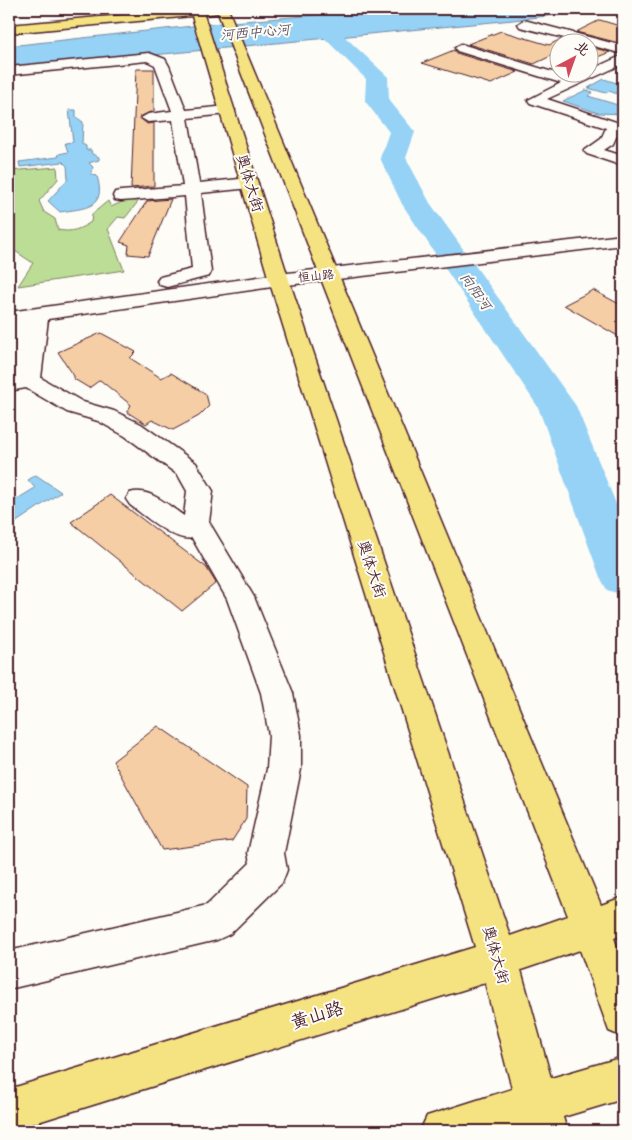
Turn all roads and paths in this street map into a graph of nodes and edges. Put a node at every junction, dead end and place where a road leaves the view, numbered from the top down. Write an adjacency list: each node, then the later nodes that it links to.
1 (197, 10): 2 (main road); 4 (main road); 13 (main road, 奥体大街)
2 (226, 10): 22 (main road)
3 (524, 24): 6 (street)
4 (9, 29)
5 (461, 48): 10 (street)
6 (623, 50)
7 (623, 60): 8 (street)
8 (600, 70)
9 (14, 71): 12 (street); 14 (street)
10 (550, 75)
11 (573, 82): 16 (street)
12 (22, 87)
13 (228, 110): 14 (street); 18 (main road, 奥体大街)
14 (180, 115): 15 (street); 19 (street)
15 (148, 118)
16 (619, 125): 17 (street)
17 (623, 161)
18 (250, 183): 19 (street); 23 (main road, 奥体大街)
19 (190, 190): 20 (street); 24 (street)
20 (121, 196)
21 (623, 240): 22 (street, 恒山路)
22 (330, 274): 23 (street, 恒山路); 28 (main road)
23 (279, 280): 24 (street, 恒山路); 29 (main road, 奥体大街)
24 (19, 314): 25 (street)
25 (16, 382): 27 (street)
26 (139, 499): 27 (street)
27 (196, 522): 30 (street)
28 (607, 921): 29 (main road, 黄山路); 31 (main road)
29 (498, 959): 33 (main road, 黄山路); 34 (main road, 奥体大街)
30 (9, 970)
31 (623, 1017)
32 (623, 1078): 34 (main road)
33 (9, 1111)
34 (540, 1117): 35 (main road)
35 (442, 1131)

